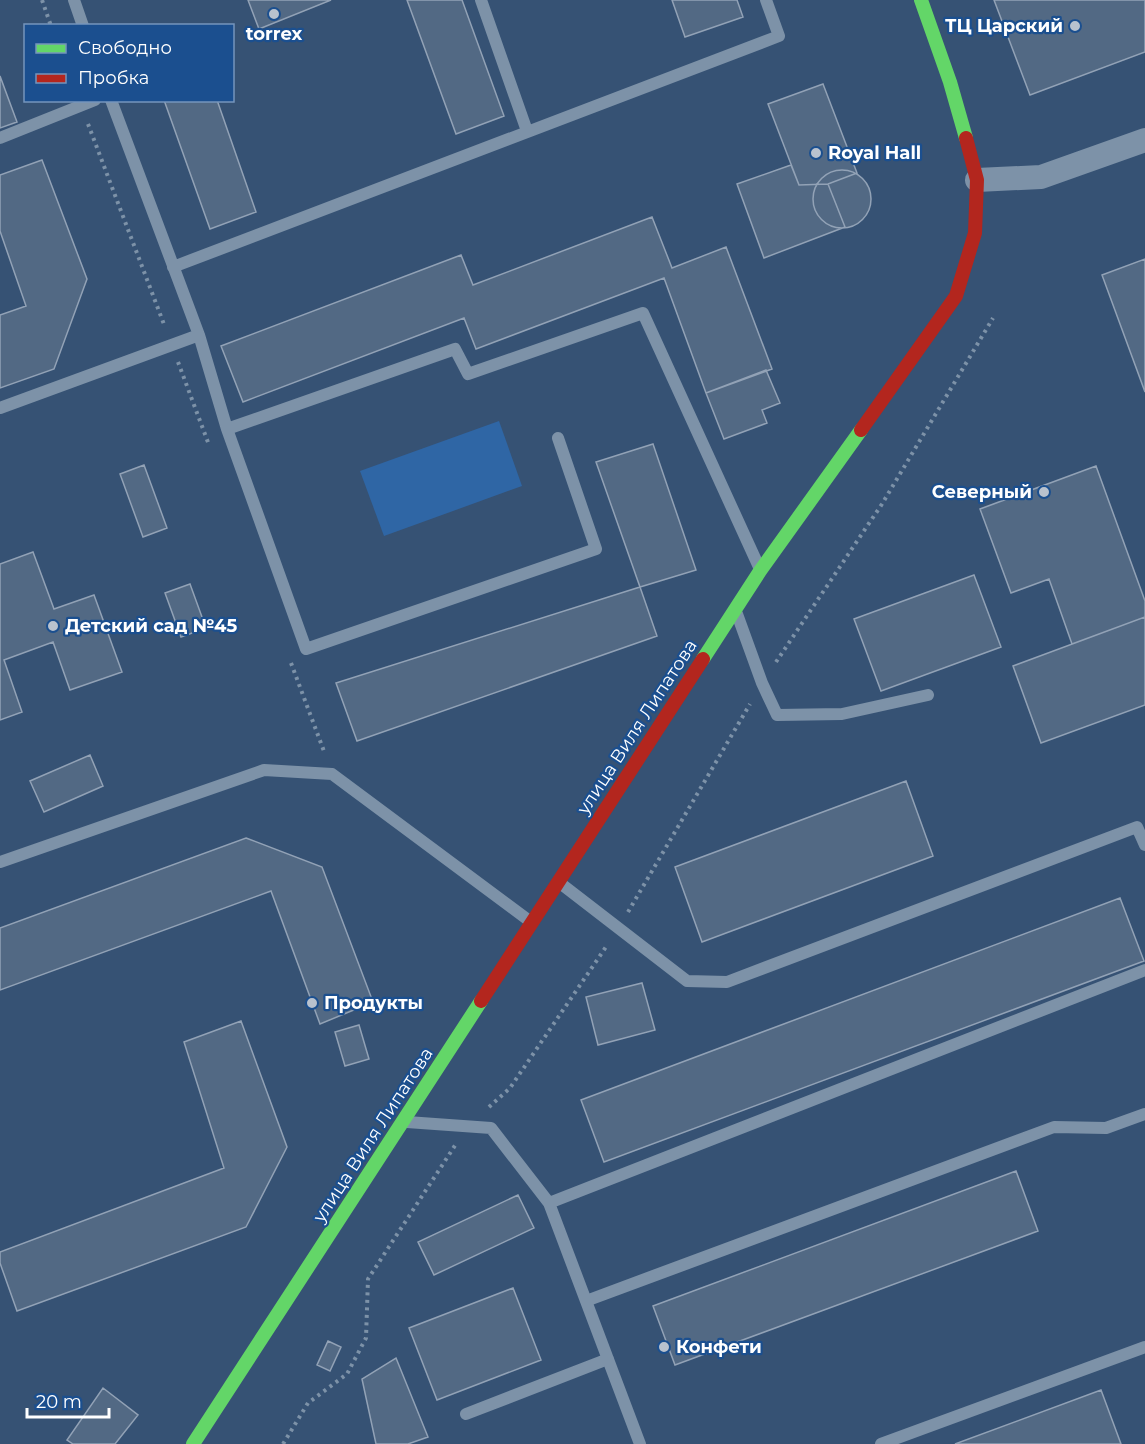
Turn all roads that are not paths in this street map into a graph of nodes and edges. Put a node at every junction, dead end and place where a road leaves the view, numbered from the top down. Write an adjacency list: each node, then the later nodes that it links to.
1 (74, 0): 5 (lane)
2 (481, 0): 8 (lane)
3 (766, 0): 8 (lane)
4 (921, 0): 11 (street, улица Виля Липатова)
5 (82, 24)
6 (90, 102): 9 (lane)
7 (112, 102): 12 (lane)
8 (527, 131): 12 (lane)
9 (0, 138)
10 (1145, 140): 11 (street)
11 (977, 180): 17 (street, улица Виля Липатова)
12 (173, 267): 13 (lane)
13 (199, 335): 14 (lane); 15 (lane)
14 (0, 408)
15 (227, 429): 16 (lane); 17 (lane)
16 (558, 438)
17 (760, 571): 18 (street, улица Виля Липатова)
18 (735, 610): 19 (lane); 22 (street, улица Виля Липатова)
19 (928, 695)
20 (1145, 845): 22 (lane)
21 (0, 862): 23 (lane)
22 (559, 882): 23 (street, улица Виля Липатова)
23 (532, 922): 26 (street, улица Виля Липатова)
24 (1145, 970): 27 (lane)
25 (1145, 1114): 28 (lane)
26 (402, 1122): 27 (lane); 32 (street, улица Виля Липатова)
27 (549, 1203): 28 (lane)
28 (586, 1301): 30 (lane)
29 (1145, 1347): 34 (lane)
30 (608, 1359): 31 (lane); 33 (lane)
31 (466, 1414)
32 (193, 1444)
33 (640, 1444)
34 (880, 1444)

